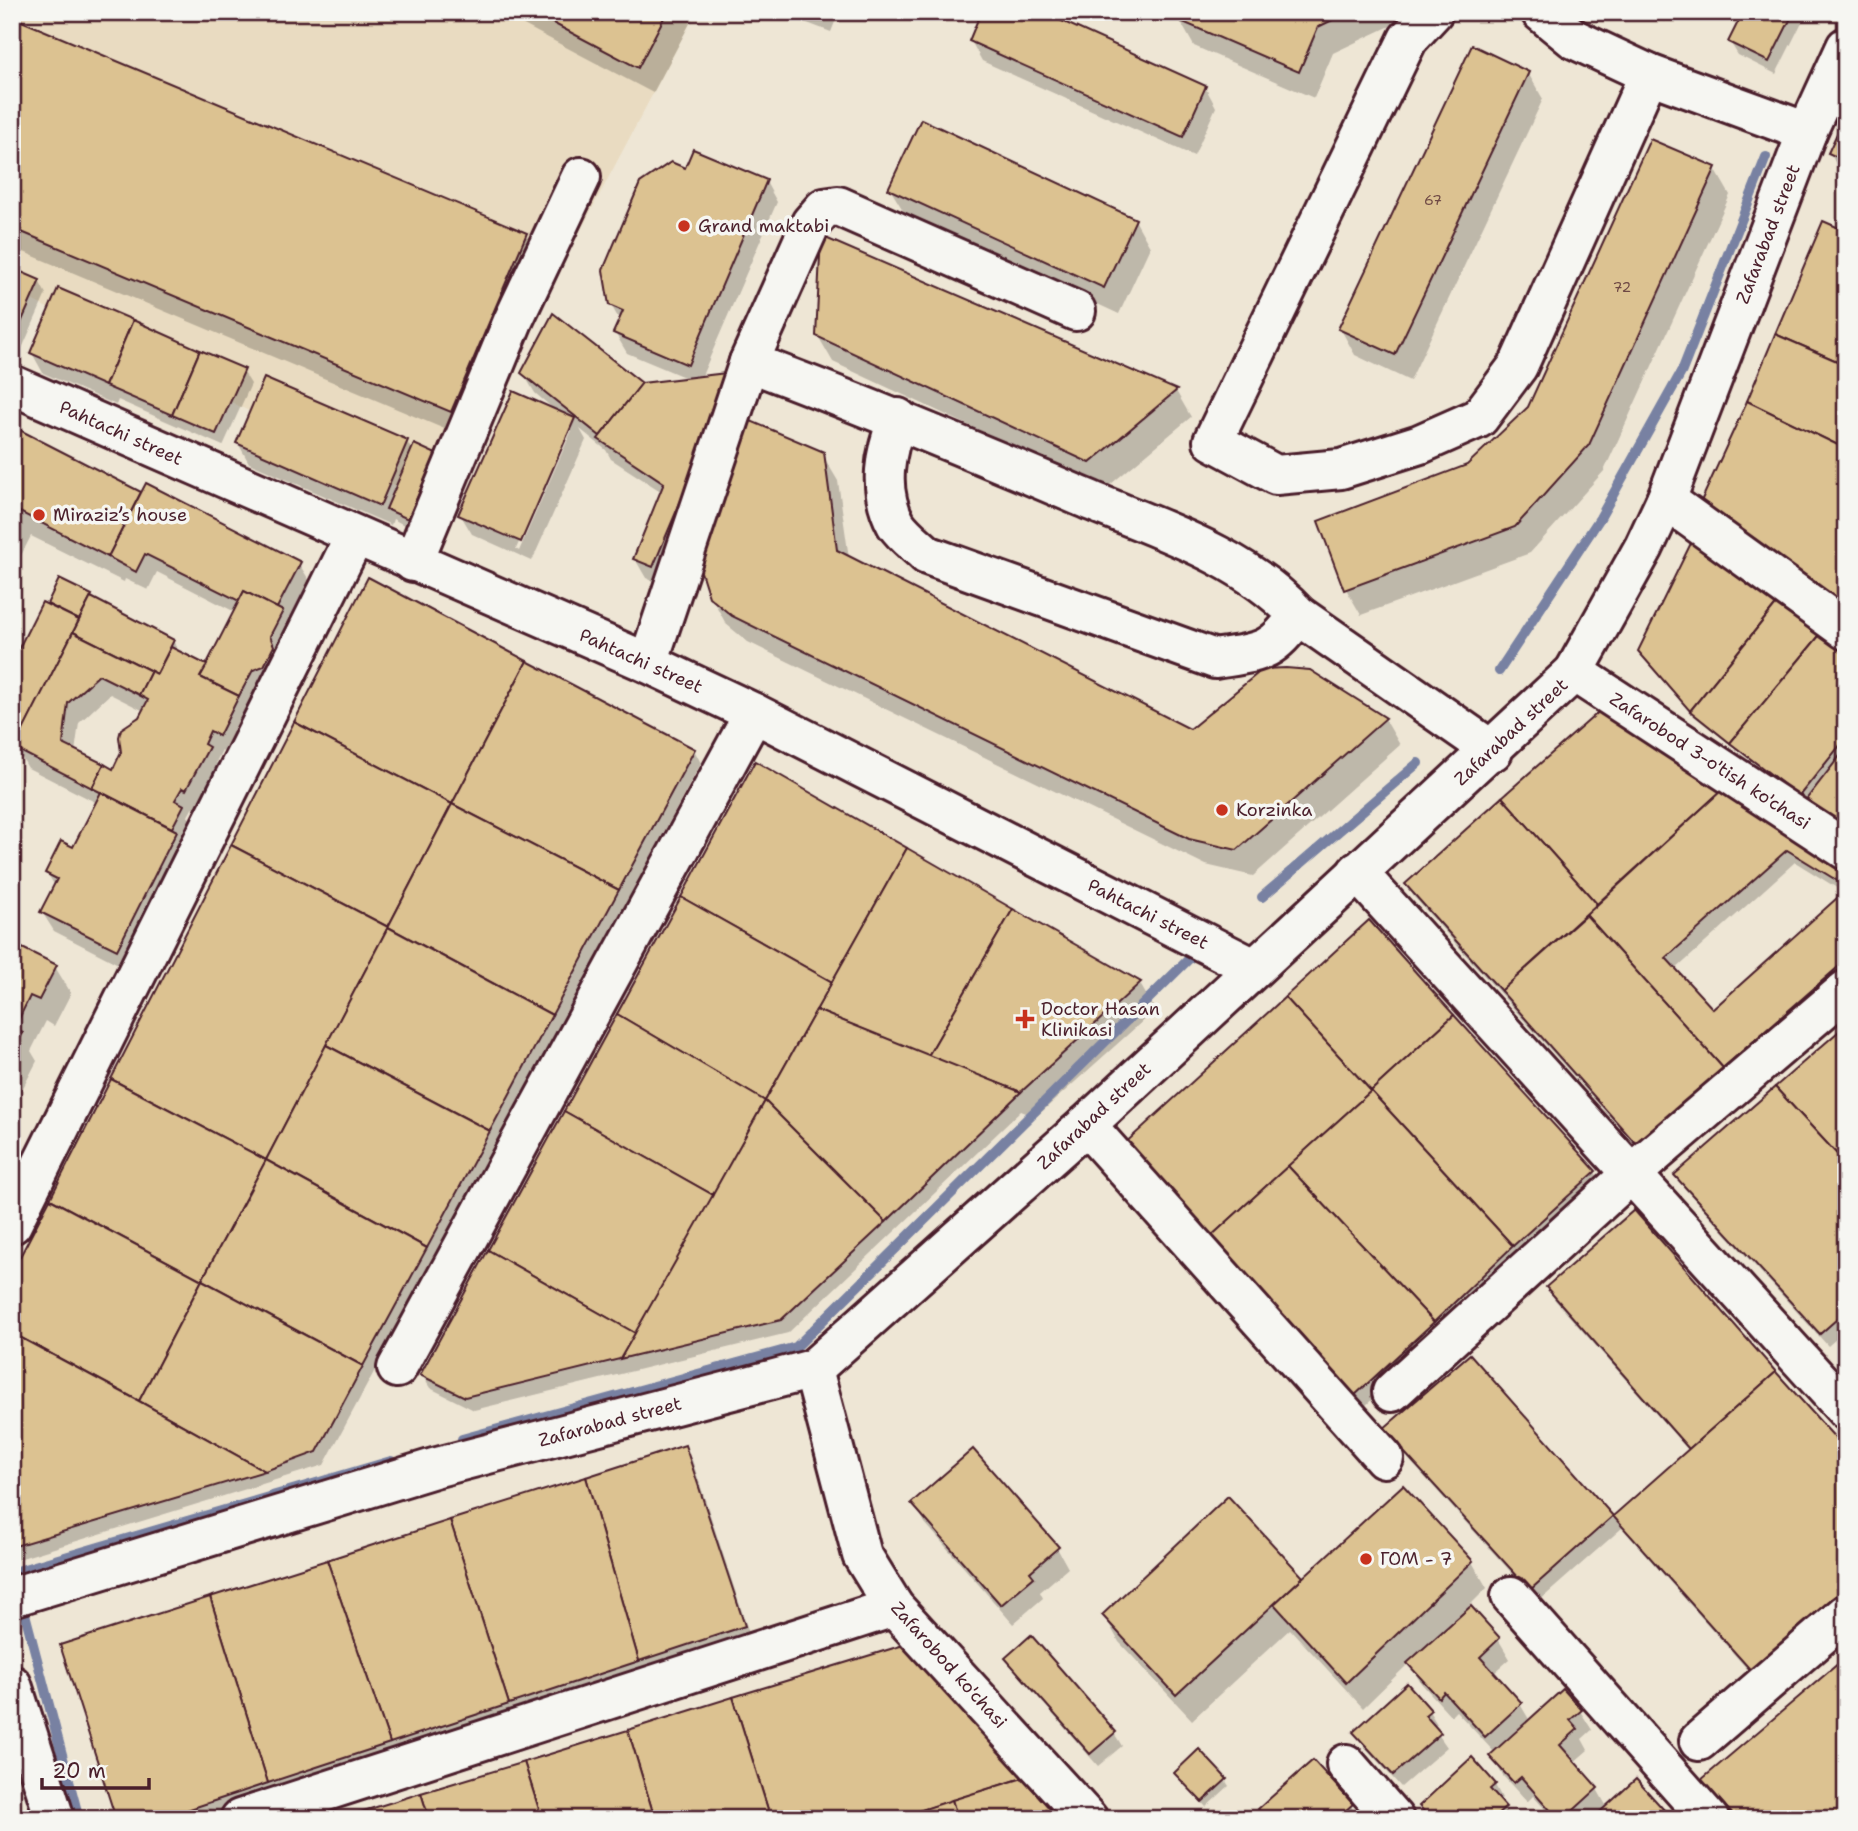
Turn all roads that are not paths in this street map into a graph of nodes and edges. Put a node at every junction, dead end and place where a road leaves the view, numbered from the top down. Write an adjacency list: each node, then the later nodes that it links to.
1 (1433, 12): 4 (street)
2 (1541, 12): 4 (street)
3 (1846, 47): 5 (street, Zafarabad street)
4 (1649, 74): 5 (street)
5 (1808, 132): 11 (street, Zafarabad street)
6 (580, 177): 13 (street)
7 (1076, 311): 8 (street)
8 (749, 362): 10 (street); 16 (street)
9 (12, 385): 12 (street, Pahtachi street)
10 (898, 418): 14 (street); 14 (street)
11 (1666, 500): 15 (street); 17 (street, Zafarabad street)
12 (355, 536): 13 (street, Pahtachi street); 26 (street)
13 (413, 562): 16 (street, Pahtachi street)
14 (1298, 615): 19 (street)
15 (1846, 630)
16 (649, 663): 18 (street, Pahtachi street)
17 (1574, 672): 19 (street, Zafarabad street); 20 (street, Zafarobod 3-o'tish ko'chasi)
18 (754, 713): 22 (street, Pahtachi street); 27 (street)
19 (1493, 751): 21 (street, Zafarabad street)
20 (1846, 850)
21 (1357, 872): 22 (street, Zafarabad street); 25 (street)
22 (1254, 968): 24 (street, Zafarabad street)
23 (1846, 990): 25 (street)
24 (1086, 1125): 28 (street, Zafarabad street); 31 (street)
25 (1631, 1174): 29 (street); 30 (street)
26 (12, 1224)
27 (397, 1368)
28 (813, 1369): 32 (street, Zafarabad street); 34 (street, Zafarobod ko'chasi)
29 (1392, 1392)
30 (1846, 1410)
31 (1384, 1458)
32 (12, 1597)
33 (1511, 1597): 43 (street)
34 (894, 1607): 40 (street); 41 (street, Zafarobod ko'chasi)
35 (1846, 1614): 37 (street)
36 (12, 1685): 39 (street)
37 (1699, 1741)
38 (1346, 1764): 42 (street)
39 (55, 1819)
40 (240, 1819)
41 (1088, 1819)
42 (1394, 1819)
43 (1709, 1819)

